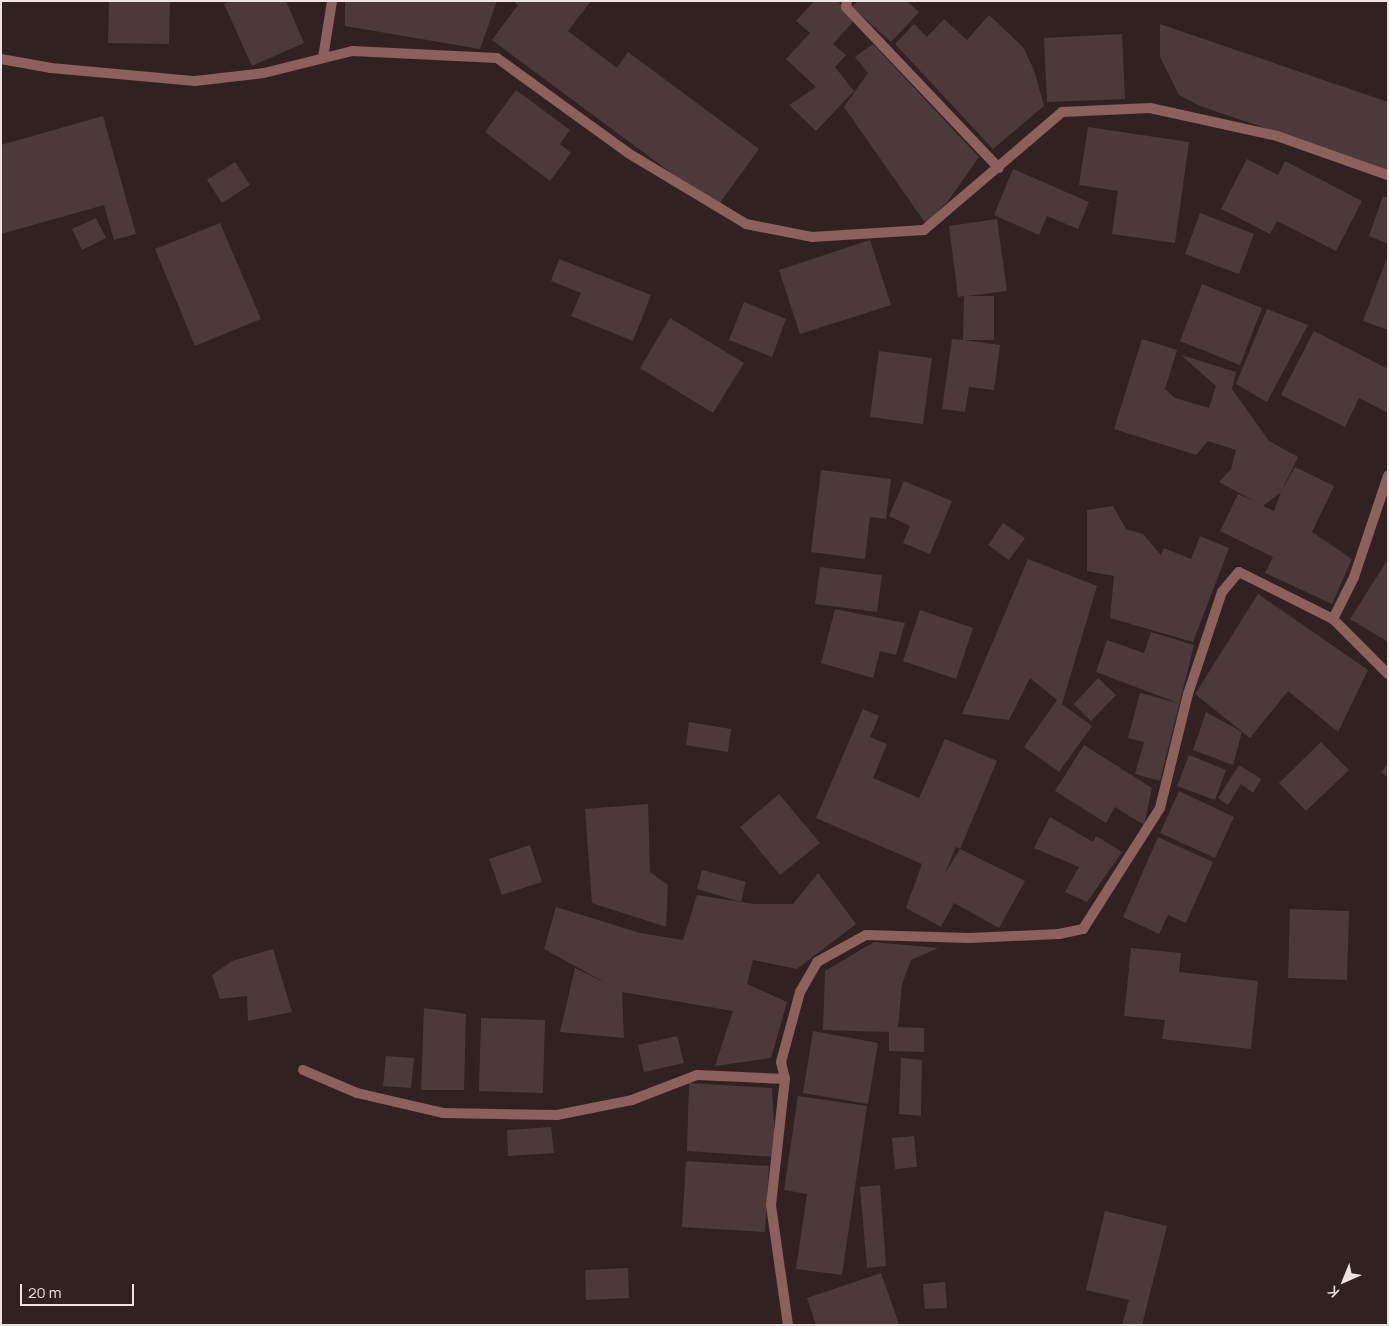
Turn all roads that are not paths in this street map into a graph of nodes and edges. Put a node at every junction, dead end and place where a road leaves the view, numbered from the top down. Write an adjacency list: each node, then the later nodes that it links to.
1 (332, 1): 3 (street)
2 (848, 1): 5 (street)
3 (323, 58): 4 (street); 5 (street)
4 (1, 60)
5 (999, 168): 6 (street)
6 (1388, 175)
7 (1388, 476): 8 (street)
8 (1334, 619): 9 (street); 11 (street)
9 (1388, 674)
10 (303, 1070): 11 (street)
11 (785, 1079): 12 (street)
12 (788, 1325)

